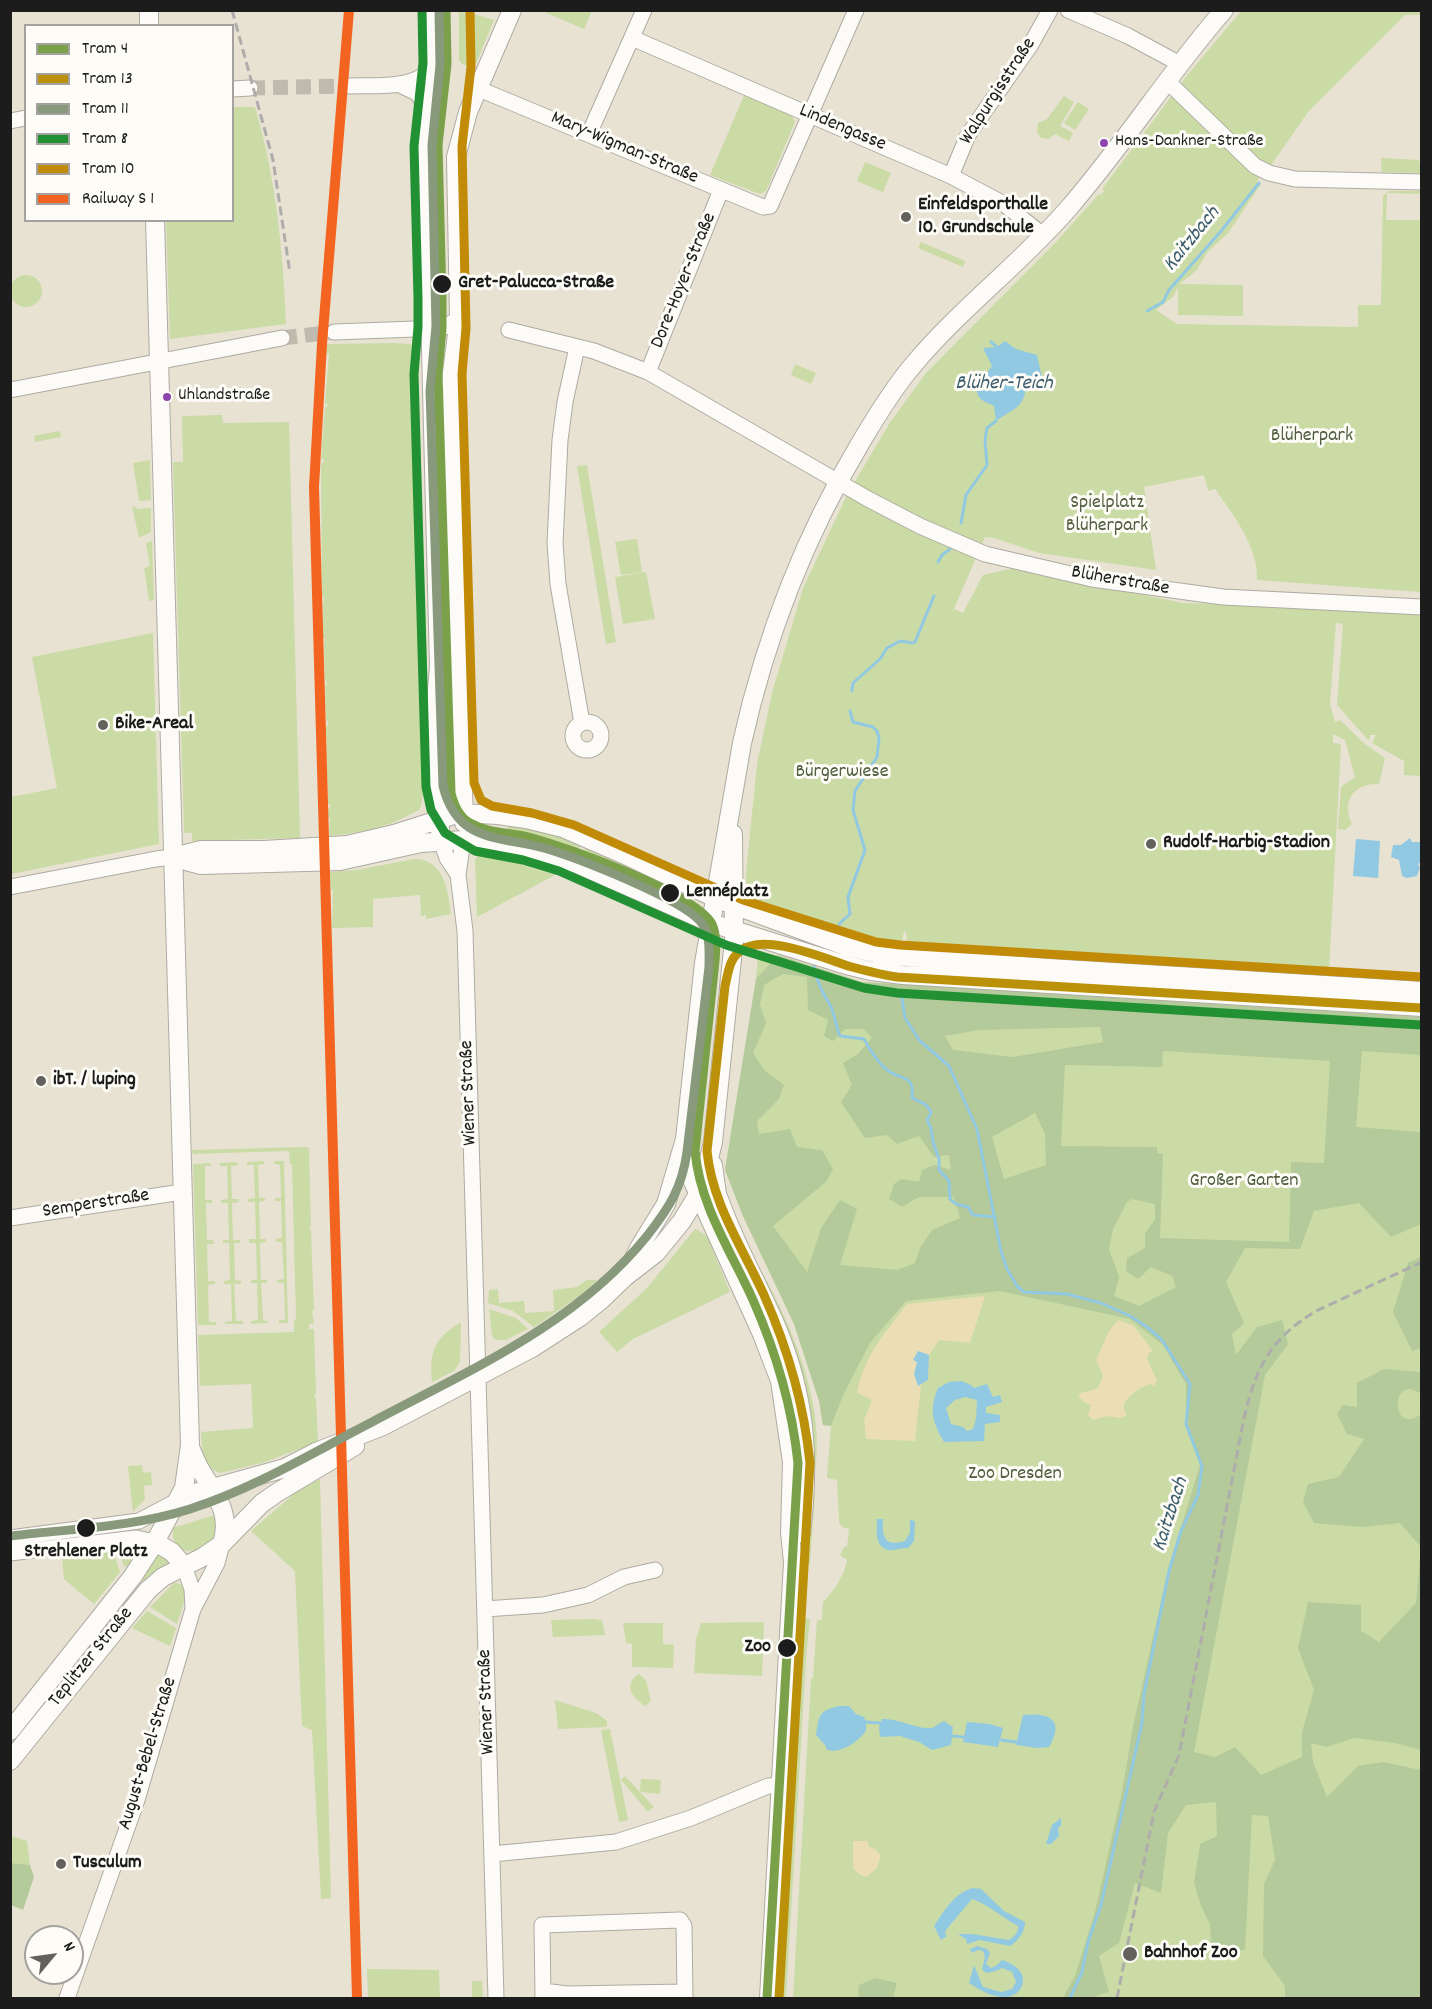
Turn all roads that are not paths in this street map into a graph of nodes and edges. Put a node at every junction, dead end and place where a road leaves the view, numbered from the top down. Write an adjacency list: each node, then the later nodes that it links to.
1 (435, 10): 9 (main road, Wiener Straße)
2 (512, 10): 15 (main road, Wiener Straße)
3 (644, 10): 8 (street)
4 (856, 10): 18 (street)
5 (1050, 10): 20 (street, Walpurgisstraße)
6 (1068, 10): 10 (street)
7 (1222, 12): 10 (main road)
8 (632, 38): 18 (street, Lindengasse); 19 (street)
9 (437, 56): 12 (street); 17 (main road, Wiener Straße)
10 (1180, 64): 11 (main road)
11 (1167, 81): 21 (street); 24 (main road)
12 (398, 84): 13 (street); 17 (street)
13 (349, 86)
14 (250, 88): 16 (street)
15 (479, 88): 19 (street, Mary-Wigman-Straße); 25 (main road, Wiener Straße)
16 (234, 89)
17 (430, 113): 25 (main road, Wiener Straße)
18 (810, 116): 20 (street, Lindengasse); 22 (street, Mary-Wigman-Straße)
19 (589, 134): 22 (street, Mary-Wigman-Straße)
20 (951, 176): 24 (street, Lindengasse)
21 (1422, 182)
22 (721, 190): 31 (street, Dore-Hoyer-Straße)
23 (155, 222): 30 (main road)
24 (1044, 236): 33 (main road)
25 (444, 326): 27 (street); 37 (main road, Wiener Straße); 38 (main road, Wiener Straße)
26 (509, 330): 29 (street)
27 (334, 332)
28 (282, 338): 30 (street)
29 (577, 347): 31 (street); 35 (street)
30 (159, 361): 32 (street); 41 (main road)
31 (648, 372): 33 (street)
32 (10, 390)
33 (838, 482): 34 (street, Blüherstraße); 36 (main road)
34 (1422, 607)
35 (582, 723)
36 (733, 797): 44 (main road); 45 (main road)
37 (464, 813): 38 (main road); 39 (main road, Wiener Straße); 44 (main road)
38 (438, 819): 40 (main road, Wiener Straße); 41 (main road)
39 (463, 840): 40 (main road); 42 (street, Wiener Straße); 46 (main road)
40 (441, 842): 41 (main road); 42 (street, Wiener Straße)
41 (173, 857): 43 (street); 52 (main road)
42 (458, 875): 56 (street, Wiener Straße)
43 (10, 887)
44 (716, 898): 45 (main road); 46 (main road)
45 (734, 904): 47 (main road); 48 (main road)
46 (711, 923): 47 (main road); 50 (main road)
47 (734, 929): 49 (main road); 51 (main road)
48 (1422, 990)
49 (1422, 1007)
50 (685, 1139): 53 (main road); 55 (main road)
51 (713, 1142): 53 (main road); 65 (main road)
52 (182, 1192): 54 (street, Semperstraße); 58 (main road)
53 (699, 1194): 55 (main road); 65 (main road)
54 (10, 1218)
55 (625, 1277): 56 (main road)
56 (479, 1376): 57 (main road); 69 (street, Wiener Straße)
57 (383, 1426): 59 (main road); 63 (main road)
58 (190, 1445): 59 (main road); 60 (main road)
59 (213, 1488): 60 (main road); 63 (main road)
60 (179, 1500): 61 (main road); 62 (street)
61 (159, 1535): 64 (street); 66 (main road); 70 (main road, Teplitzer Straße)
62 (10, 1538)
63 (222, 1544): 66 (main road); 68 (street, August-Bebel-Straße)
64 (10, 1553)
65 (793, 1562): 72 (main road)
66 (184, 1566): 68 (street, August-Bebel-Straße); 71 (main road, Teplitzer Straße)
67 (655, 1570): 69 (street)
68 (193, 1609): 76 (street, August-Bebel-Straße)
69 (486, 1609): 73 (street, Wiener Straße)
70 (10, 1731)
71 (10, 1761)
72 (782, 1785): 73 (street); 78 (main road)
73 (492, 1854): 77 (street, Wiener Straße)
74 (543, 1995): 75 (street); 75 (street)
75 (685, 1995)
76 (67, 1998)
77 (496, 1998)
78 (769, 1998)

